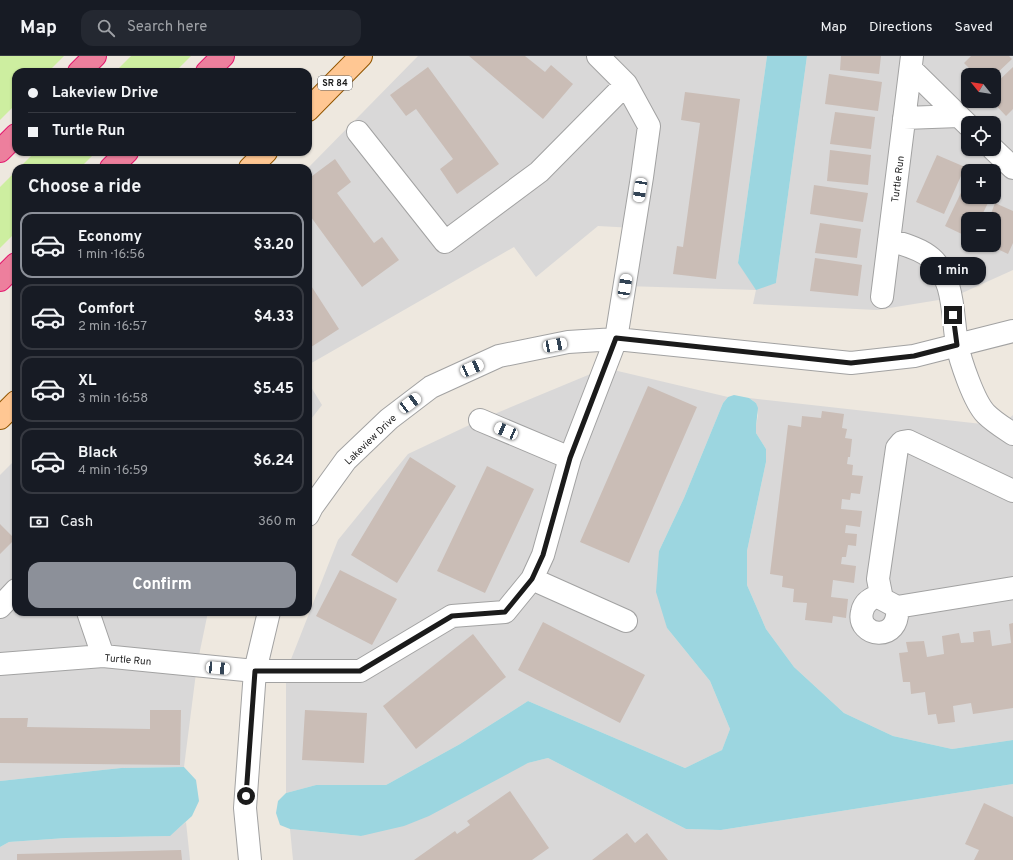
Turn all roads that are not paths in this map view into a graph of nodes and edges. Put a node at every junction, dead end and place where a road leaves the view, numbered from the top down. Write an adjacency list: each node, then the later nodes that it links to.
1 (95, 56): 6 (highway)
2 (223, 56): 7 (highway)
3 (361, 56): 9 (main road, SR 84)
4 (598, 56): 8 (street, Turtle Run)
5 (911, 62): 10 (street, Turtle Run); 11 (street, Turtle Run)
6 (83, 68)
7 (211, 68)
8 (626, 84): 13 (street); 27 (street, Turtle Run)
9 (312, 106)
10 (904, 118): 12 (street, Turtle Run); 22 (street, Turtle Run)
11 (961, 118)
12 (961, 120)
13 (358, 132)
14 (12, 139): 15 (highway)
15 (0, 151)
16 (123, 156): 19 (highway)
17 (262, 156): 20 (main road)
18 (1000, 156): 21 (street)
19 (115, 164)
20 (254, 164)
21 (1013, 168)
22 (889, 240): 25 (street, Turtle Run); 28 (street)
23 (12, 268): 24 (highway)
24 (0, 280)
25 (882, 297)
26 (1013, 331): 28 (street, Lakeview Drive)
27 (616, 338): 28 (street, Lakeview Drive); 33 (street, Turtle Run); 35 (street, Lakeview Drive)
28 (957, 345): 32 (street)
29 (12, 406): 30 (main road)
30 (0, 418)
31 (480, 420): 33 (street)
32 (1013, 434)
33 (570, 458): 36 (street, Turtle Run)
34 (1013, 491): 37 (street)
35 (312, 507)
36 (532, 579): 42 (street); 45 (street, Turtle Run)
37 (1013, 588)
38 (12, 594): 39 (street)
39 (0, 607)
40 (89, 616): 43 (street)
41 (268, 616): 45 (street)
42 (626, 621)
43 (103, 656): 44 (street, Turtle Run); 45 (street, Turtle Run)
44 (0, 664)
45 (255, 671): 46 (street)
46 (250, 860)

